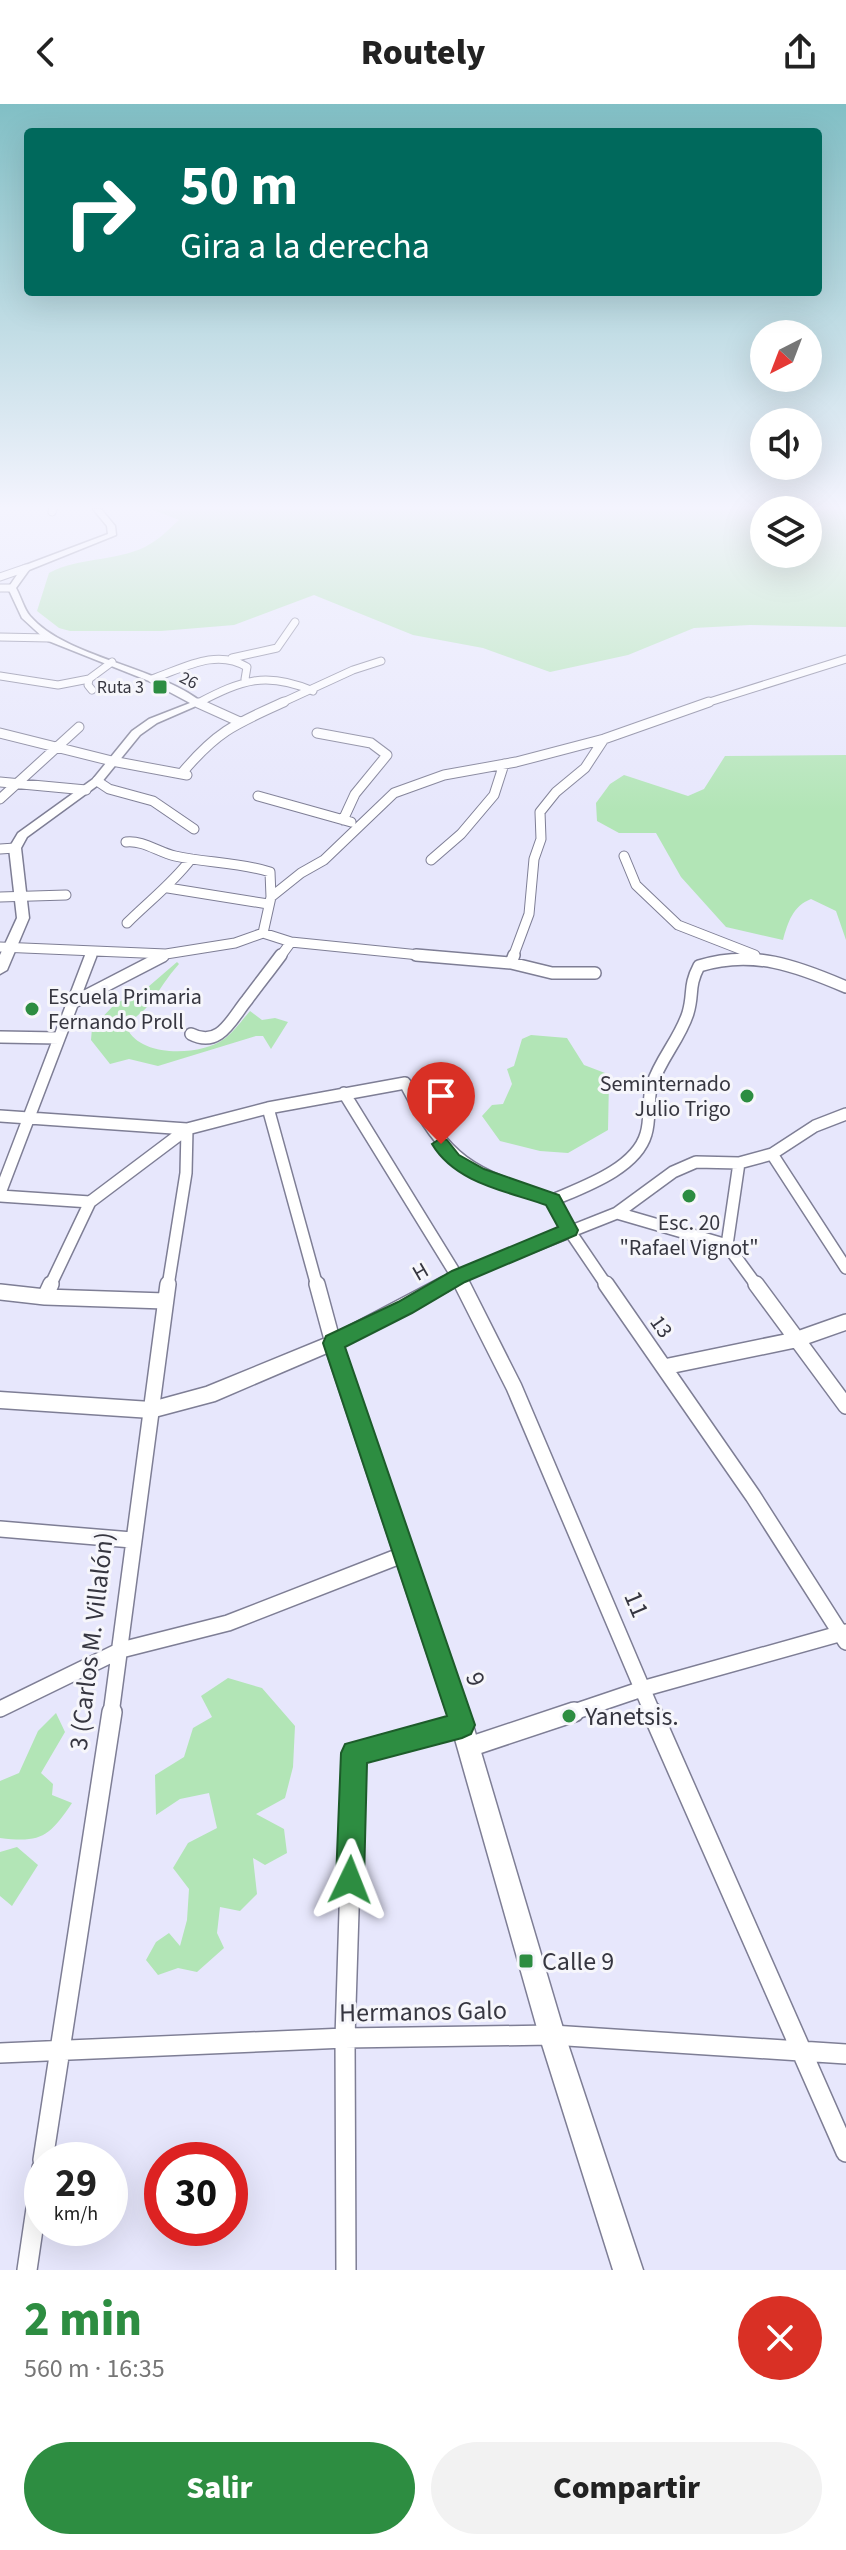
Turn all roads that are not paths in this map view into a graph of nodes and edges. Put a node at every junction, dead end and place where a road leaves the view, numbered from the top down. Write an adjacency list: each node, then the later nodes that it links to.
1 (22, 610): 4 (street, 26)
2 (295, 622): 5 (street)
3 (0, 637): 4 (street)
4 (49, 638): 8 (street, 26)
5 (232, 658): 11 (street); 12 (street)
6 (846, 659): 20 (street)
7 (381, 661): 14 (street)
8 (112, 662): 10 (street); 11 (street, 26)
9 (0, 676): 10 (street)
10 (89, 679): 13 (street)
11 (152, 679): 15 (street, 26)
12 (245, 679): 14 (street); 15 (street)
13 (92, 690)
14 (313, 691): 16 (street)
15 (198, 703): 16 (street, 26); 22 (street)
16 (240, 722): 22 (street)
17 (79, 727): 21 (street)
18 (0, 733): 21 (street)
19 (317, 733): 30 (street)
20 (604, 739): 23 (street); 51 (street)
21 (60, 746): 22 (street); 26 (street)
22 (112, 761): 24 (street)
23 (504, 764): 31 (street); 38 (street)
24 (97, 781): 27 (street); 32 (street)
25 (0, 782): 26 (street)
26 (19, 784): 27 (street); 29 (street)
27 (86, 790): 34 (street)
28 (258, 796): 30 (street)
29 (0, 799)
30 (343, 820): 31 (street)
31 (362, 825): 43 (street)
32 (194, 829)
33 (126, 842): 37 (street)
34 (15, 848): 35 (street); 40 (street)
35 (0, 849)
36 (624, 856): 50 (street)
37 (191, 859): 39 (street); 43 (street)
38 (431, 860)
39 (168, 888): 43 (street); 44 (street)
40 (20, 894): 41 (street); 42 (street); 47 (street)
41 (66, 895)
42 (0, 897)
43 (269, 901): 45 (street)
44 (127, 923)
45 (263, 933): 46 (street); 49 (street)
46 (291, 942): 51 (street); 56 (street)
47 (6, 947): 48 (street); 52 (street)
48 (92, 953): 49 (street); 55 (street)
49 (166, 954): 55 (street)
50 (757, 956): 54 (street); 68 (street)
51 (511, 963): 53 (street)
52 (0, 970)
53 (595, 973)
54 (846, 987)
55 (74, 1002): 58 (street)
56 (191, 1034)
57 (0, 1037): 58 (street)
58 (59, 1038): 63 (street)
59 (344, 1093): 60 (street); 68 (street); 74 (street, 11)
60 (268, 1108): 64 (street); 80 (street, 9)
61 (846, 1114): 65 (street, H)
62 (0, 1116): 63 (street)
63 (30, 1118): 64 (street); 67 (street)
64 (187, 1129): 69 (street); 77 (street, 3 (Carlos M. Villalón))
65 (772, 1154): 66 (street, H); 73 (street)
66 (739, 1163): 70 (street, H); 72 (street)
67 (0, 1195): 69 (street)
68 (553, 1200): 71 (street, 13)
69 (90, 1202): 76 (street)
70 (617, 1213): 71 (street, H); 72 (street)
71 (569, 1230): 74 (street, H); 81 (street, 13)
72 (727, 1245): 79 (street)
73 (846, 1268)
74 (458, 1276): 80 (street, H); 90 (street, 11)
75 (0, 1292): 76 (street)
76 (45, 1297): 77 (street)
77 (165, 1301): 84 (street, 3 (Carlos M. Villalón))
78 (846, 1322): 79 (street)
79 (795, 1340): 81 (street); 83 (street)
80 (333, 1343): 84 (street, H); 87 (street, 9)
81 (664, 1367): 88 (street, 13)
82 (0, 1400): 84 (street, H)
83 (846, 1406)
84 (151, 1410): 86 (street, 3 (Carlos M. Villalón))
85 (0, 1529): 86 (street)
86 (132, 1540): 89 (street, 3 (Carlos M. Villalón))
87 (405, 1554): 89 (street); 92 (street, 9)
88 (844, 1636): 90 (street)
89 (121, 1650): 91 (street); 95 (street, 3 (Carlos M. Villalón))
90 (642, 1689): 92 (street); 96 (street, 11)
91 (0, 1709)
92 (465, 1736): 93 (street, 9); 94 (street)
93 (552, 2035): 94 (street, Hermanos Galo); 96 (street, Hermanos Galo); 104 (street, 9)
94 (345, 2038): 95 (street, Hermanos Galo); 103 (street)
95 (59, 2049): 97 (street, Hermanos Galo); 99 (street, 3 (Carlos M. Villalón))
96 (802, 2050): 98 (street, Hermanos Galo); 100 (street, 11)
97 (0, 2053)
98 (846, 2054)
99 (46, 2142)
100 (846, 2152)
101 (31, 2246): 102 (street)
102 (27, 2270)
103 (346, 2270)
104 (628, 2270)

